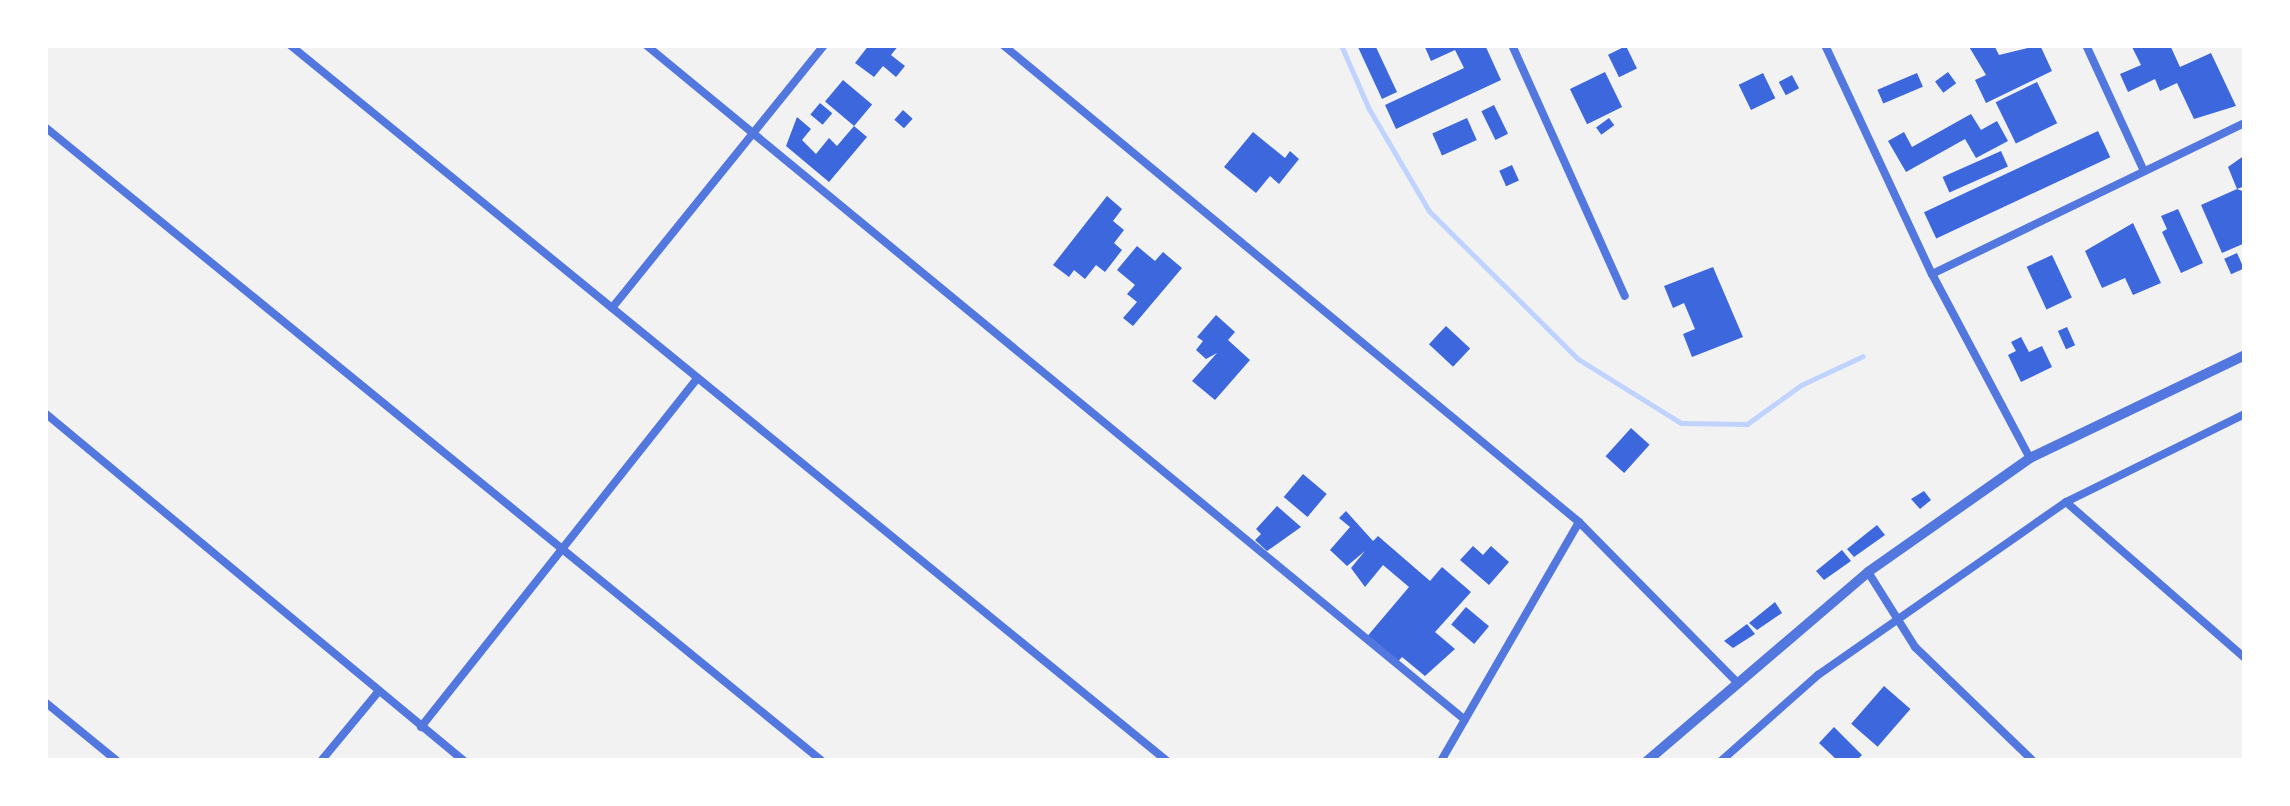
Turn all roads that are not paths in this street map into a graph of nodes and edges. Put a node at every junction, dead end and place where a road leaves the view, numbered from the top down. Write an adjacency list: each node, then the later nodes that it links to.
1 (290, 45): 14 (street)
2 (646, 45): 10 (street)
3 (824, 45): 10 (street)
4 (1003, 45): 21 (street)
5 (1512, 45): 13 (street)
6 (1826, 45): 12 (street)
7 (2086, 45): 11 (street)
8 (2245, 122): 11 (street)
9 (45, 126): 22 (street)
10 (751, 133): 14 (street); 29 (street)
11 (2143, 169): 12 (street)
12 (1932, 274): 19 (street)
13 (1625, 296)
14 (612, 308): 16 (street)
15 (2245, 355): 19 (street)
16 (696, 380): 22 (street); 35 (street)
17 (45, 413): 27 (street)
18 (2245, 414): 20 (street)
19 (2030, 458): 23 (street)
20 (2066, 502): 24 (street); 25 (street)
21 (1580, 522): 26 (street); 29 (street)
22 (567, 548): 30 (street); 34 (street)
23 (1868, 572): 24 (street); 26 (street)
24 (1893, 619): 38 (street); 39 (street)
25 (2245, 658)
26 (1736, 681): 37 (street)
27 (379, 691): 30 (street); 33 (street)
28 (45, 702): 32 (street)
29 (1465, 720): 36 (street)
30 (421, 727): 31 (street)
31 (458, 759)
32 (117, 761)
33 (321, 761)
34 (822, 761)
35 (1168, 761)
36 (1441, 761)
37 (1647, 761)
38 (1721, 761)
39 (2033, 761)

